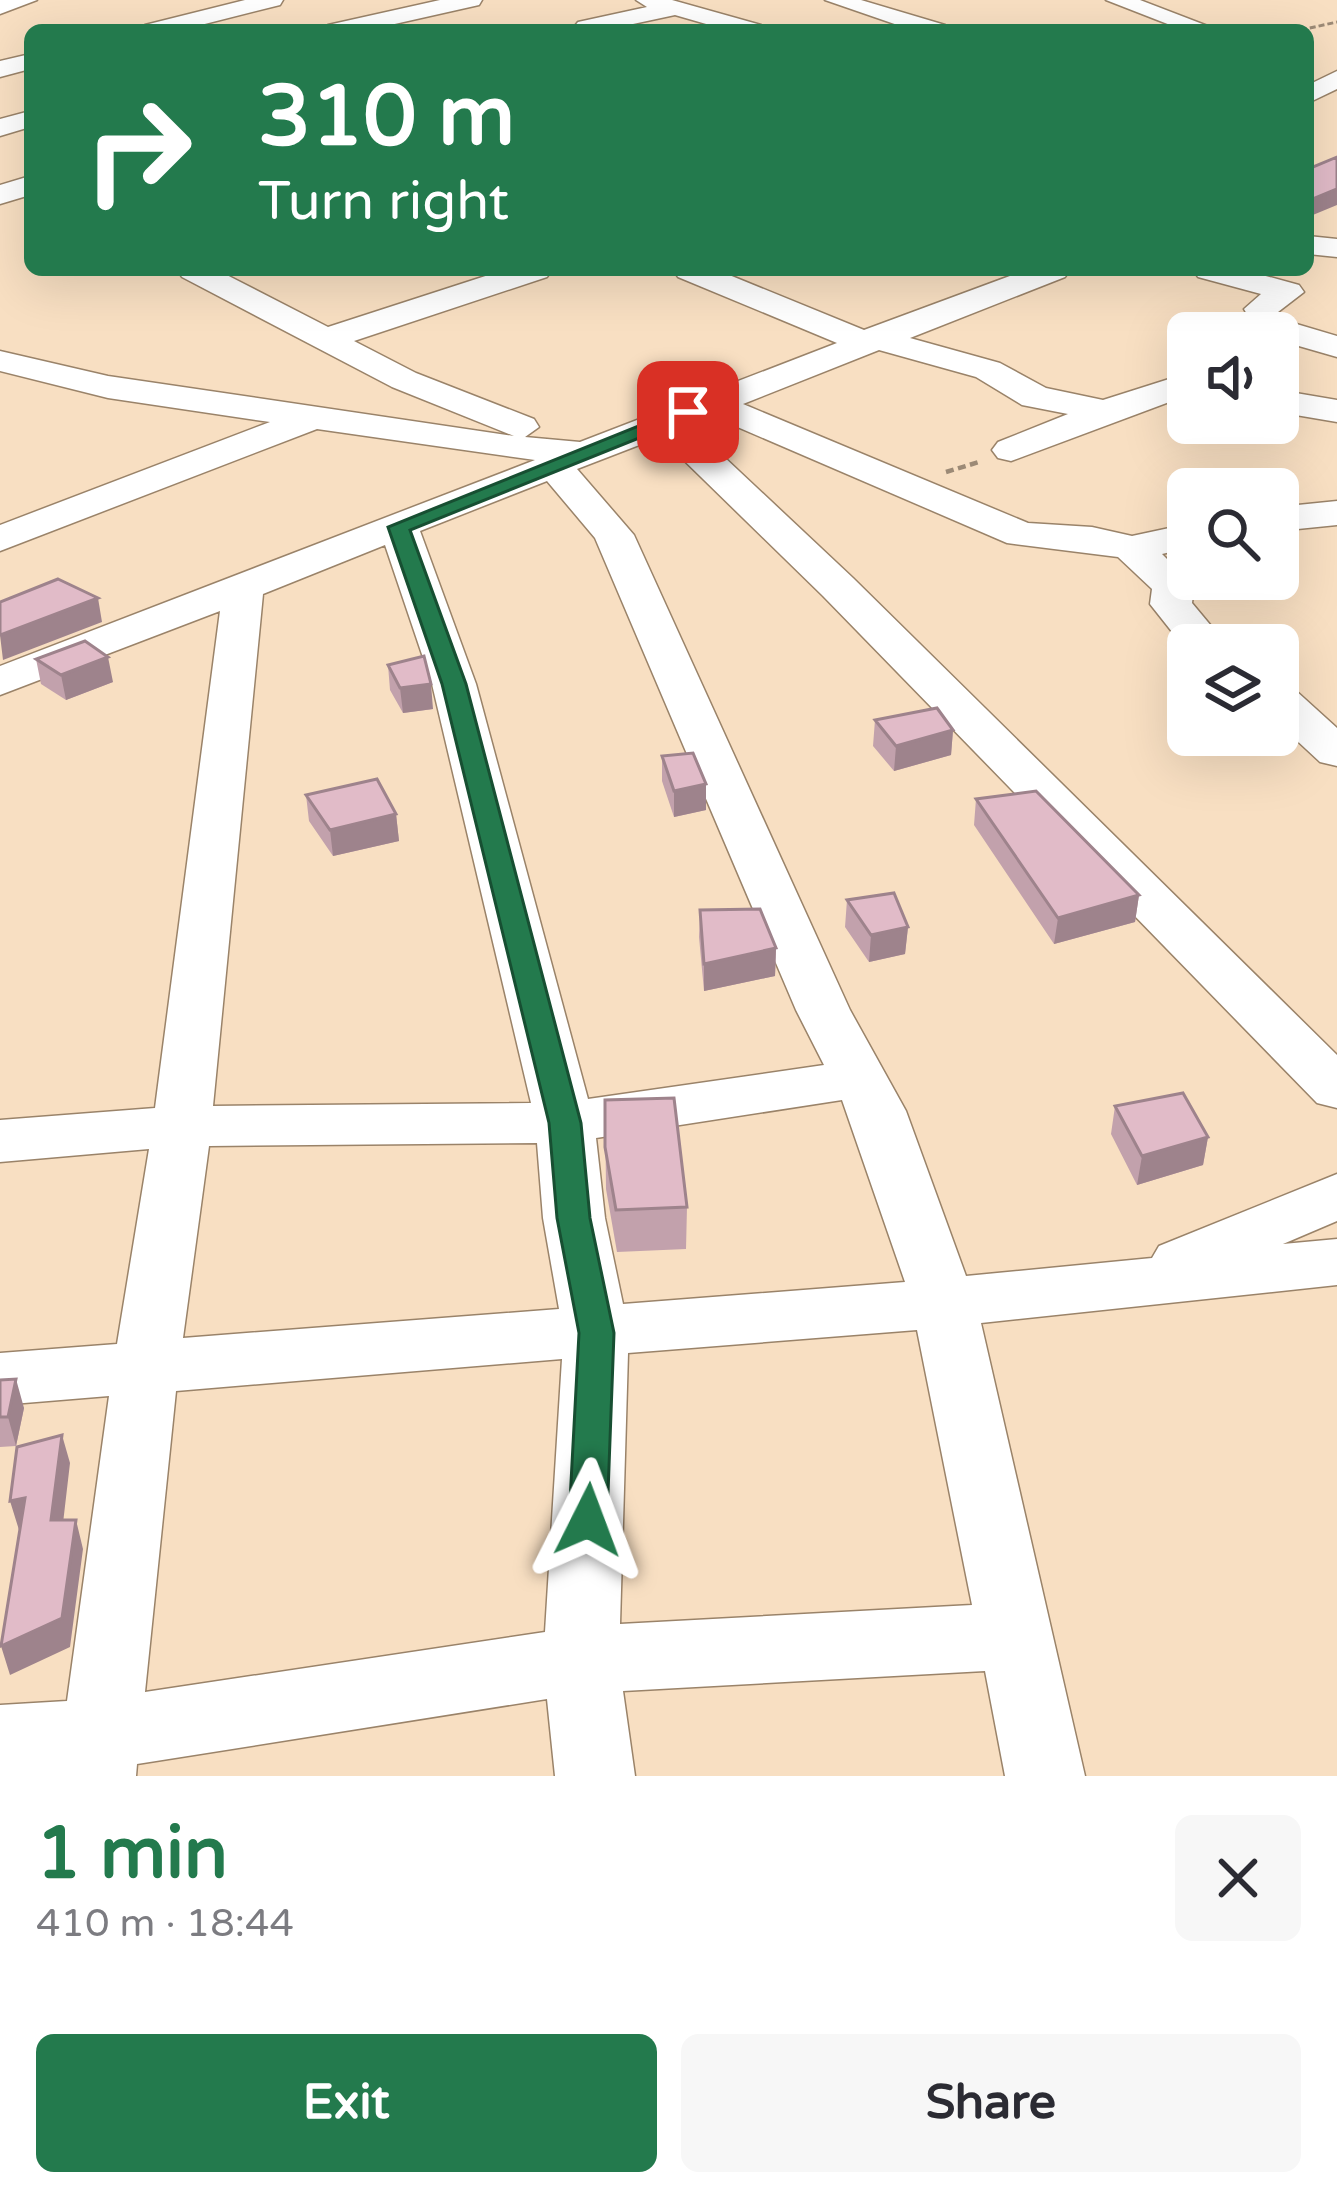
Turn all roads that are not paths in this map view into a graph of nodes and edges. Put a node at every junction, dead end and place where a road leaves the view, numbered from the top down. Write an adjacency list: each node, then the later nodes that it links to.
1 (26, 0): 7 (street)
2 (272, 0): 9 (street)
3 (471, 0): 10 (street)
4 (647, 0): 8 (street)
5 (836, 0): 13 (street)
6 (1118, 0): 14 (street)
7 (0, 7)
8 (676, 8): 11 (street); 12 (street)
9 (177, 24)
10 (363, 24)
11 (606, 24)
12 (732, 24)
13 (917, 24)
14 (1188, 24)
15 (205, 276): 21 (street)
16 (518, 276): 21 (street)
17 (703, 276): 22 (street)
18 (1033, 276): 22 (street)
19 (1037, 276): 23 (street)
20 (1294, 276): 24 (street)
21 (326, 339): 34 (street)
22 (867, 340): 23 (street); 27 (street)
23 (989, 344): 29 (street)
24 (1337, 347)
25 (0, 361): 31 (street)
26 (1167, 391): 29 (street)
27 (711, 403): 32 (street); 40 (street)
28 (1299, 405): 30 (street)
29 (1107, 411): 33 (street)
30 (1337, 411)
31 (311, 419): 34 (street); 38 (street)
32 (664, 421): 34 (street); 47 (street)
33 (1011, 450)
34 (568, 458): 37 (street); 46 (street)
35 (1337, 513): 36 (street)
36 (1299, 517)
37 (399, 527): 41 (street); 48 (street)
38 (0, 538)
39 (1167, 540): 40 (street)
40 (1132, 548): 42 (street)
41 (243, 590): 43 (street); 49 (street)
42 (1188, 624)
43 (0, 682)
44 (1299, 718): 45 (street)
45 (1337, 752)
46 (857, 1079): 48 (street); 54 (street)
47 (1337, 1089)
48 (565, 1123): 49 (street); 55 (street)
49 (182, 1126): 50 (street); 56 (street)
50 (0, 1141)
51 (1337, 1196): 53 (street)
52 (1337, 1262): 53 (street)
53 (1131, 1283): 54 (street)
54 (944, 1303): 55 (street); 58 (street)
55 (596, 1333): 56 (street); 59 (street)
56 (146, 1366): 57 (street); 61 (street)
57 (0, 1378)
58 (1016, 1636): 59 (street); 63 (street)
59 (581, 1660): 61 (street); 62 (street)
60 (0, 1741): 61 (street)
61 (98, 1755)
62 (596, 1776)
63 (1045, 1776)

